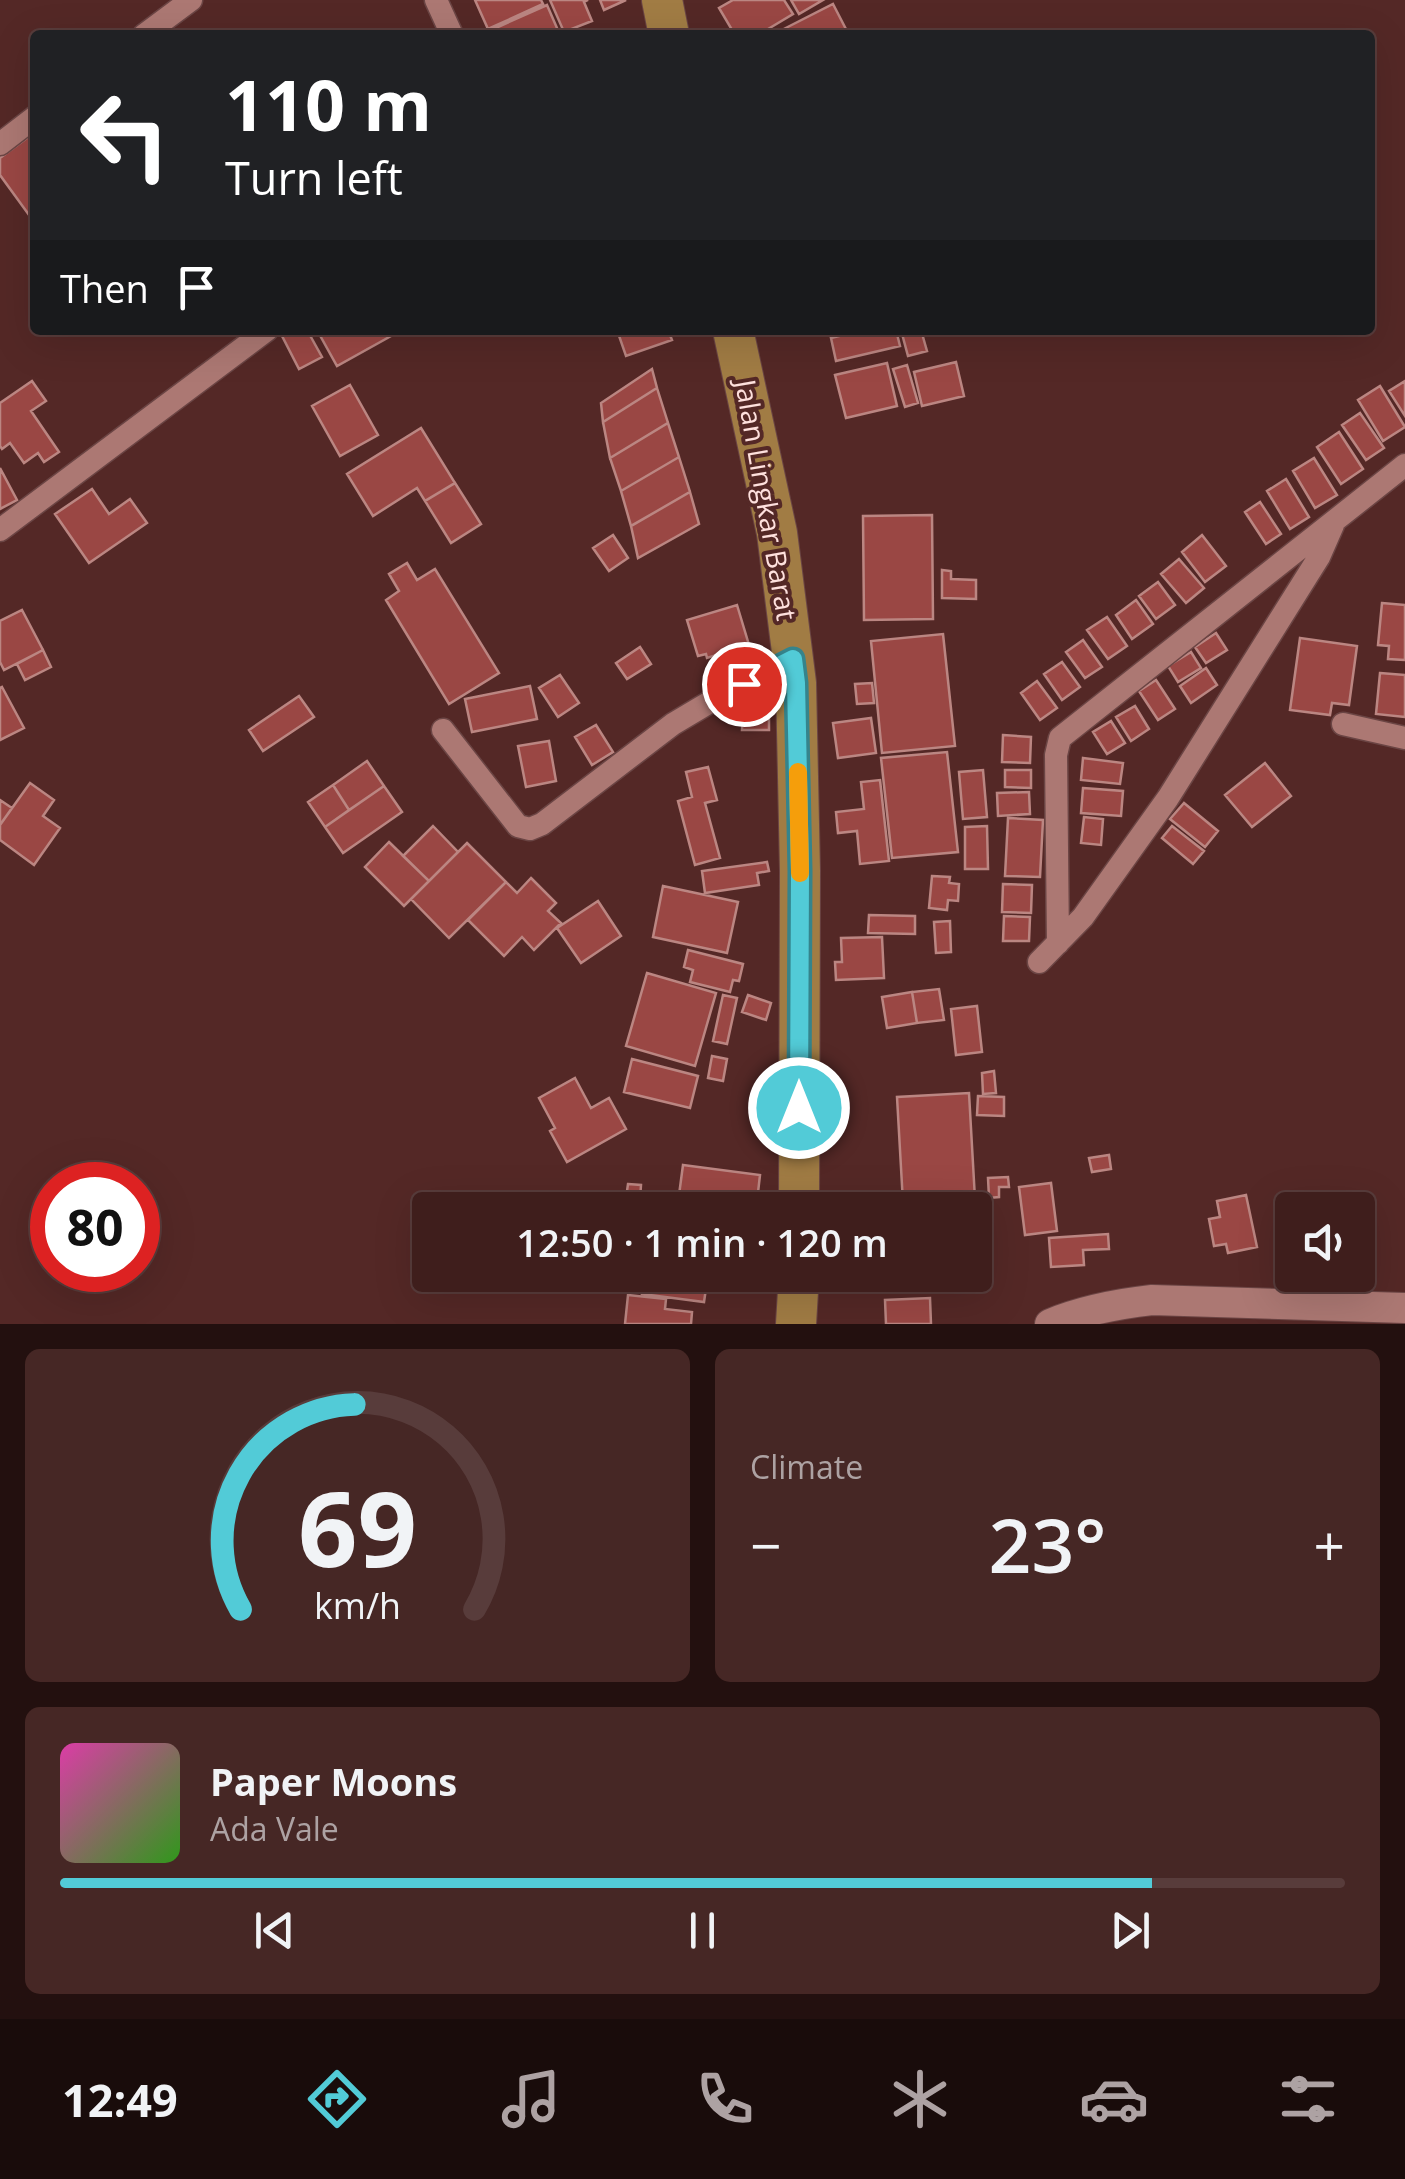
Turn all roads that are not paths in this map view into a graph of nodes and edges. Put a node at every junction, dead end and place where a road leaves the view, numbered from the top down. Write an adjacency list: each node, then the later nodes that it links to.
1 (191, 0): 4 (street)
2 (436, 0): 5 (street)
3 (662, 0): 6 (highway)
4 (151, 30)
5 (450, 30)
6 (668, 30)
7 (30, 122): 8 (street)
8 (0, 144)
9 (260, 335): 13 (street)
10 (734, 335): 14 (highway, Jalan Lingkar Barat)
11 (1405, 466): 12 (street)
12 (1334, 522): 18 (street); 18 (street)
13 (0, 530)
14 (793, 659): 16 (street); 20 (highway, Jalan Lingkar Barat)
15 (1343, 724): 17 (street)
16 (443, 730)
17 (1405, 738)
18 (1058, 943): 19 (street)
19 (1039, 962)
20 (799, 1192)
21 (798, 1292): 23 (highway)
22 (1405, 1308): 24 (street)
23 (796, 1324)
24 (1050, 1324)

